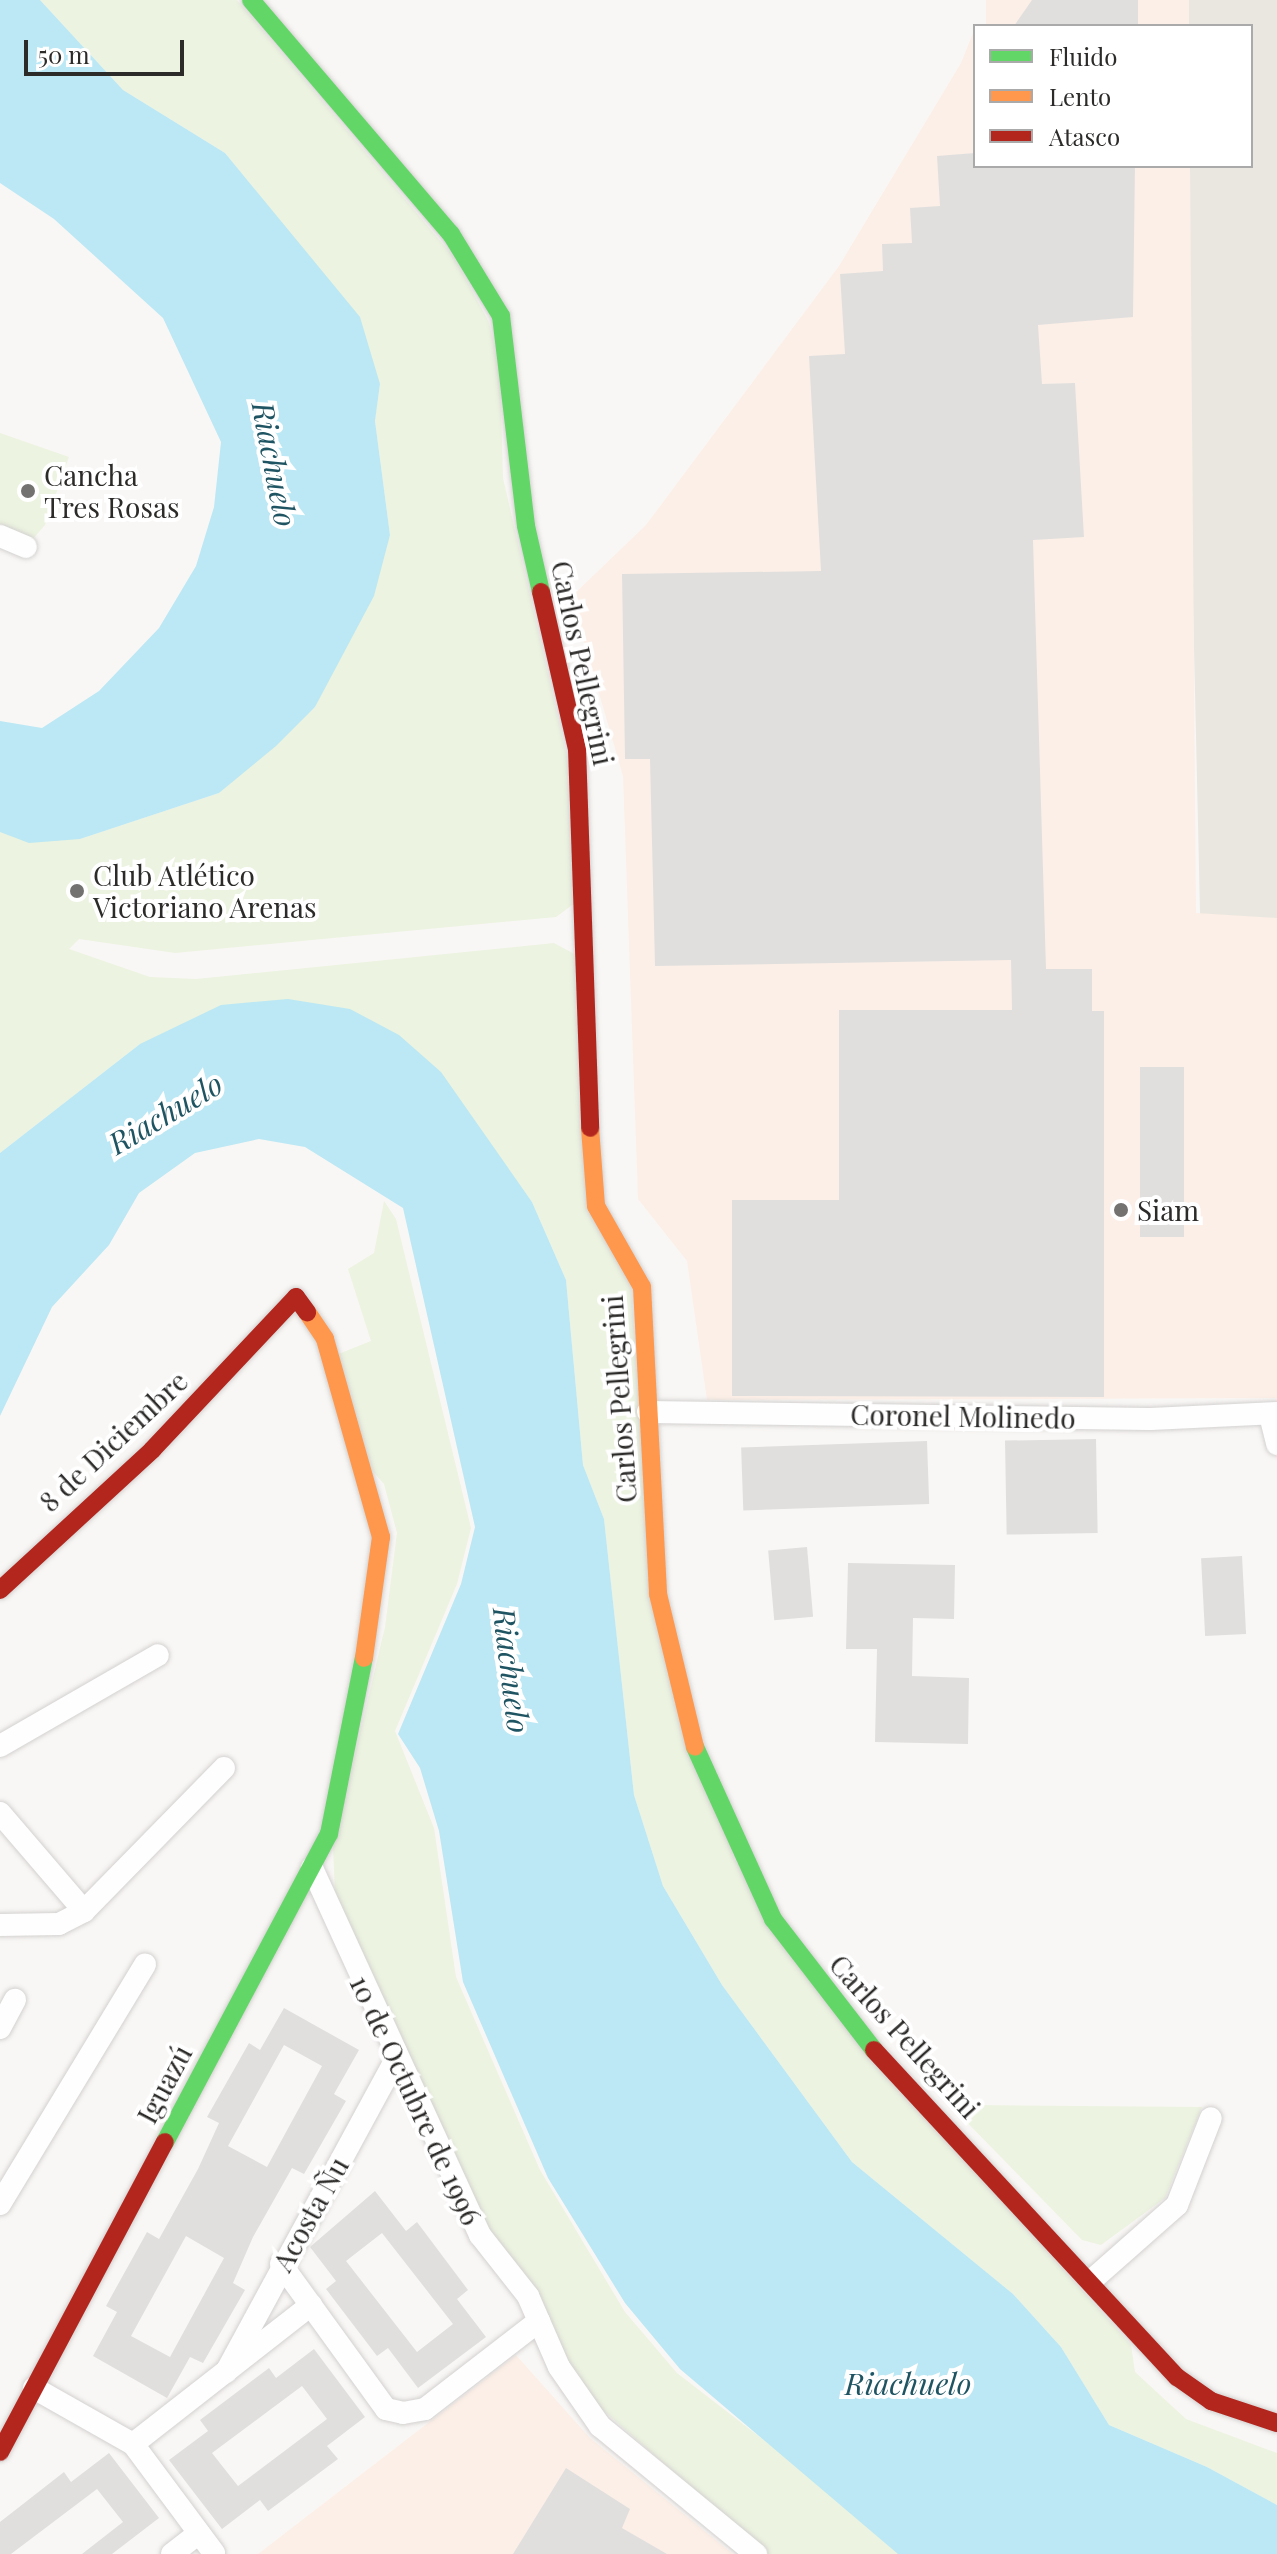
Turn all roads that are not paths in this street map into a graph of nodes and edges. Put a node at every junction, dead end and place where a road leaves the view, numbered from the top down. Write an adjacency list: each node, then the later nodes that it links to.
1 (251, 0): 5 (street, Carlos Pellegrini)
2 (0, 536): 3 (street)
3 (26, 547)
4 (296, 1297): 8 (street, 8 de Diciembre); 13 (street, Iguazú)
5 (648, 1412): 6 (street, Coronel Molinedo); 23 (street, Carlos Pellegrini)
6 (1274, 1414): 7 (street)
7 (1277, 1444)
8 (0, 1590)
9 (158, 1655): 10 (street)
10 (0, 1746)
11 (224, 1768): 14 (street)
12 (0, 1813): 14 (street)
13 (312, 1868): 19 (street, 10 de Octubre de 1996); 27 (street, Iguazú)
14 (84, 1911): 15 (street)
15 (0, 1925)
16 (145, 1965): 21 (street)
17 (15, 2000): 18 (street)
18 (0, 2028)
19 (397, 2057): 22 (street, Acosta Ñu); 25 (street, 10 de Octubre de 1996)
20 (1211, 2118): 23 (street)
21 (0, 2204)
22 (281, 2264): 24 (street); 26 (street, Acosta Ñu)
23 (1092, 2280): 28 (street, Carlos Pellegrini)
24 (311, 2305): 25 (street); 26 (street, Acosta Ñu)
25 (539, 2321): 34 (street, 10 de Octubre de 1996)
26 (226, 2372): 29 (street, Acosta Ñu)
27 (34, 2388): 29 (street); 30 (street, Iguazú)
28 (1277, 2423)
29 (133, 2444): 31 (street)
30 (0, 2452)
31 (199, 2533): 32 (street); 33 (street)
32 (214, 2553)
33 (172, 2554)
34 (756, 2554)

